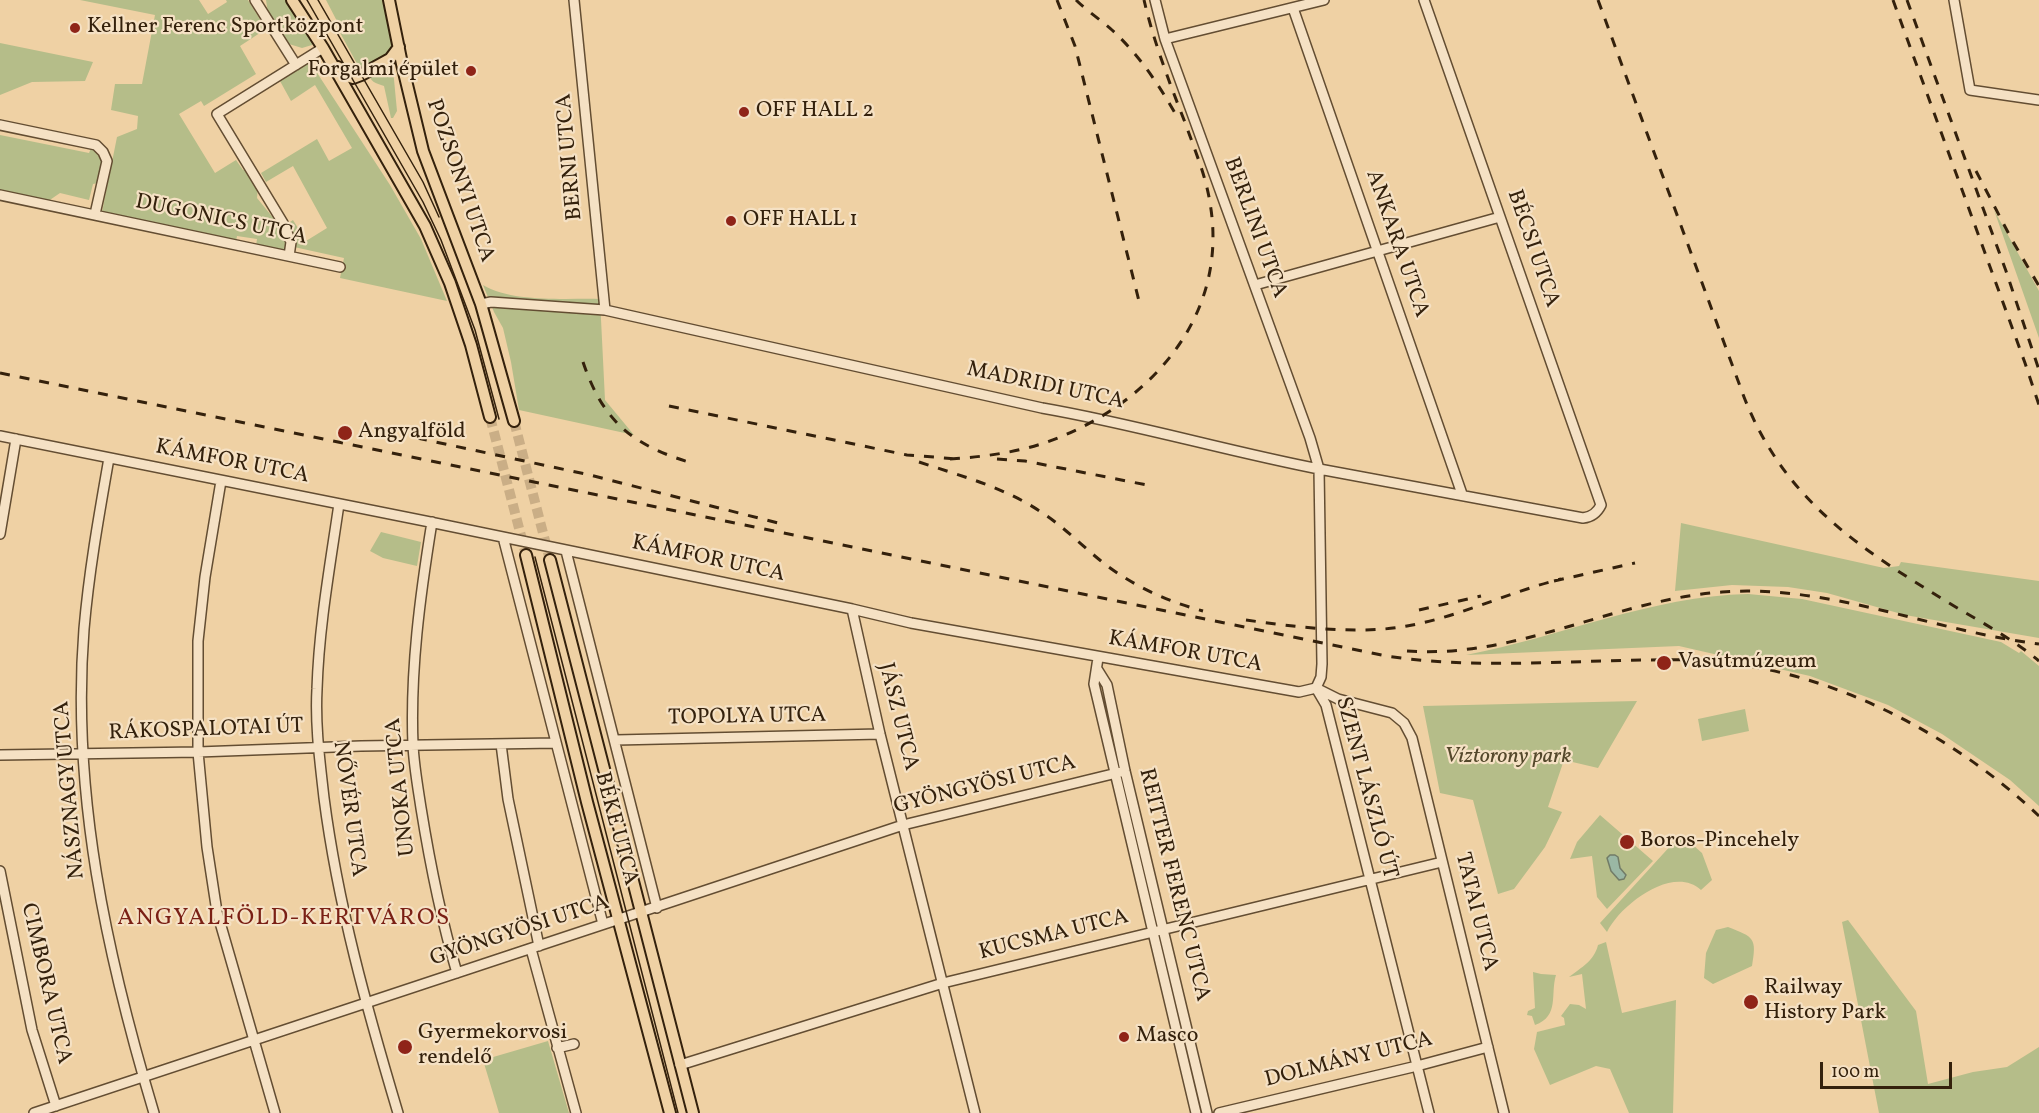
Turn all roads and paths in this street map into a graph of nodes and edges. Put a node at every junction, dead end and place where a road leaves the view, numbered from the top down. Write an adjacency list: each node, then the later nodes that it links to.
1 (255, 0): 13 (street)
2 (292, 0): 12 (main road, POZSONYI UTCA)
3 (389, 0): 11 (main road, POZSONYI UTCA)
4 (574, 0): 24 (street, BERNI UTCA)
5 (1155, 0): 10 (street, BERLINI UTCA)
6 (1324, 0): 9 (street)
7 (1424, 0): 18 (street, BÉCSI UTCA)
8 (1954, 0): 14 (street)
9 (1293, 8): 10 (street); 19 (street, ANKARA UTCA)
10 (1165, 39): 22 (street, BERLINI UTCA)
11 (399, 47): 12 (main road); 23 (main road, POZSONYI UTCA)
12 (323, 48): 13 (street); 25 (main road, POZSONYI UTCA)
13 (296, 65): 20 (street)
14 (2039, 100)
15 (0, 125): 17 (street)
16 (0, 195): 17 (street, DUGONICS UTCA)
17 (95, 214): 20 (street, DUGONICS UTCA)
18 (1500, 217): 19 (street); 34 (street, BÉCSI UTCA)
19 (1378, 251): 22 (street); 32 (street, ANKARA UTCA)
20 (289, 256): 21 (street, DUGONICS UTCA)
21 (340, 267)
22 (1255, 285): 30 (street, BERLINI UTCA)
23 (482, 304): 24 (street, MADRIDI UTCA); 26 (main road)
24 (605, 310): 30 (street, MADRIDI UTCA)
25 (490, 417)
26 (514, 421)
27 (0, 436): 28 (street, KÁMFOR UTCA)
28 (16, 440): 29 (street, KÁMFOR UTCA); 36 (street)
29 (109, 458): 31 (street, KÁMFOR UTCA); 53 (street, NÁSZNAGY UTCA)
30 (1319, 469): 32 (street, MADRIDI UTCA); 44 (street, SZENT LÁSZLÓ ÚT)
31 (221, 481): 33 (street, KÁMFOR UTCA); 52 (street)
32 (1462, 494): 34 (street, MADRIDI UTCA)
33 (339, 504): 35 (street, KÁMFOR UTCA); 51 (street, NŐVÉR UTCA)
34 (1598, 511)
35 (432, 522): 37 (street, KÁMFOR UTCA); 50 (street, UNOKA UTCA)
36 (0, 534)
37 (503, 537): 38 (street, KÁMFOR UTCA); 48 (street, BÉKE UTCA)
38 (566, 551): 41 (street, KÁMFOR UTCA); 47 (street, BÉKE UTCA)
39 (526, 555): 63 (main road, BÉKE UTCA)
40 (550, 560): 62 (main road, BÉKE UTCA)
41 (852, 609): 42 (street, KÁMFOR UTCA); 46 (street, JÁSZ UTCA)
42 (1098, 658): 43 (street, REITTER FERENC UTCA); 44 (street, KÁMFOR UTCA)
43 (1097, 669): 55 (street, REITTER FERENC UTCA); 56 (street, REITTER FERENC UTCA)
44 (1316, 688): 45 (street, KÁMFOR UTCA); 60 (street, SZENT LÁSZLÓ ÚT)
45 (1404, 723): 58 (street, TATAI UTCA)
46 (880, 734): 47 (street, TOPOLYA UTCA); 57 (street, JÁSZ UTCA)
47 (616, 741): 61 (street, BÉKE UTCA)
48 (556, 742): 49 (street, RÁKOSPALOTAI ÚT); 64 (street, BÉKE UTCA)
49 (501, 744): 50 (street, RÁKOSPALOTAI ÚT); 67 (street)
50 (413, 746): 51 (street, RÁKOSPALOTAI ÚT); 68 (street, UNOKA UTCA)
51 (318, 748): 52 (street, RÁKOSPALOTAI ÚT); 70 (street, NŐVÉR UTCA)
52 (198, 752): 53 (street, RÁKOSPALOTAI ÚT); 71 (street)
53 (83, 754): 54 (street, RÁKOSPALOTAI ÚT); 77 (street, NÁSZNAGY UTCA)
54 (0, 755)
55 (1125, 771): 56 (street, GYÖNGYÖSI UTCA); 65 (street, REITTER FERENC UTCA)
56 (1115, 774): 57 (street, GYÖNGYÖSI UTCA); 66 (street, REITTER FERENC UTCA)
57 (903, 825): 61 (street, GYÖNGYÖSI UTCA); 69 (street, JÁSZ UTCA)
58 (1442, 862): 60 (street, KUCSMA UTCA); 73 (street, TATAI UTCA)
59 (0, 871): 78 (street, CIMBORA UTCA)
60 (1371, 880): 65 (street, KUCSMA UTCA); 76 (street, SZENT LÁSZLÓ ÚT)
61 (657, 908): 62 (street, GYÖNGYÖSI UTCA)
62 (640, 913): 63 (street, GYÖNGYÖSI UTCA); 75 (main road, BÉKE UTCA)
63 (619, 919): 64 (street, GYÖNGYÖSI UTCA); 84 (main road, BÉKE UTCA)
64 (603, 924): 67 (street, GYÖNGYÖSI UTCA)
65 (1164, 929): 66 (street, KUCSMA UTCA); 88 (street, REITTER FERENC UTCA)
66 (1153, 932): 69 (street, KUCSMA UTCA); 87 (street, REITTER FERENC UTCA)
67 (535, 947): 68 (street, GYÖNGYÖSI UTCA); 74 (street)
68 (457, 973): 70 (street, GYÖNGYÖSI UTCA)
69 (944, 983): 75 (street, KUCSMA UTCA); 86 (street, JÁSZ UTCA)
70 (366, 1004): 71 (street, GYÖNGYÖSI UTCA); 82 (street, NŐVÉR UTCA)
71 (254, 1040): 77 (street, GYÖNGYÖSI UTCA); 81 (street)
72 (574, 1044): 74 (street)
73 (1488, 1047): 76 (street, DOLMÁNY UTCA); 91 (street, TATAI UTCA)
74 (557, 1048): 83 (street)
75 (680, 1065): 85 (main road, BÉKE UTCA)
76 (1417, 1066): 89 (street, DOLMÁNY UTCA); 90 (street, SZENT LÁSZLÓ ÚT)
77 (143, 1077): 78 (street, GYÖNGYÖSI UTCA); 80 (street, NÁSZNAGY UTCA)
78 (56, 1106): 79 (street, GYÖNGYÖSI UTCA)
79 (34, 1113)
80 (154, 1113)
81 (275, 1113)
82 (398, 1113)
83 (576, 1113)
84 (670, 1113)
85 (693, 1113)
86 (975, 1113)
87 (1196, 1113)
88 (1207, 1113)
89 (1219, 1113)
90 (1429, 1113)
91 (1504, 1113)

